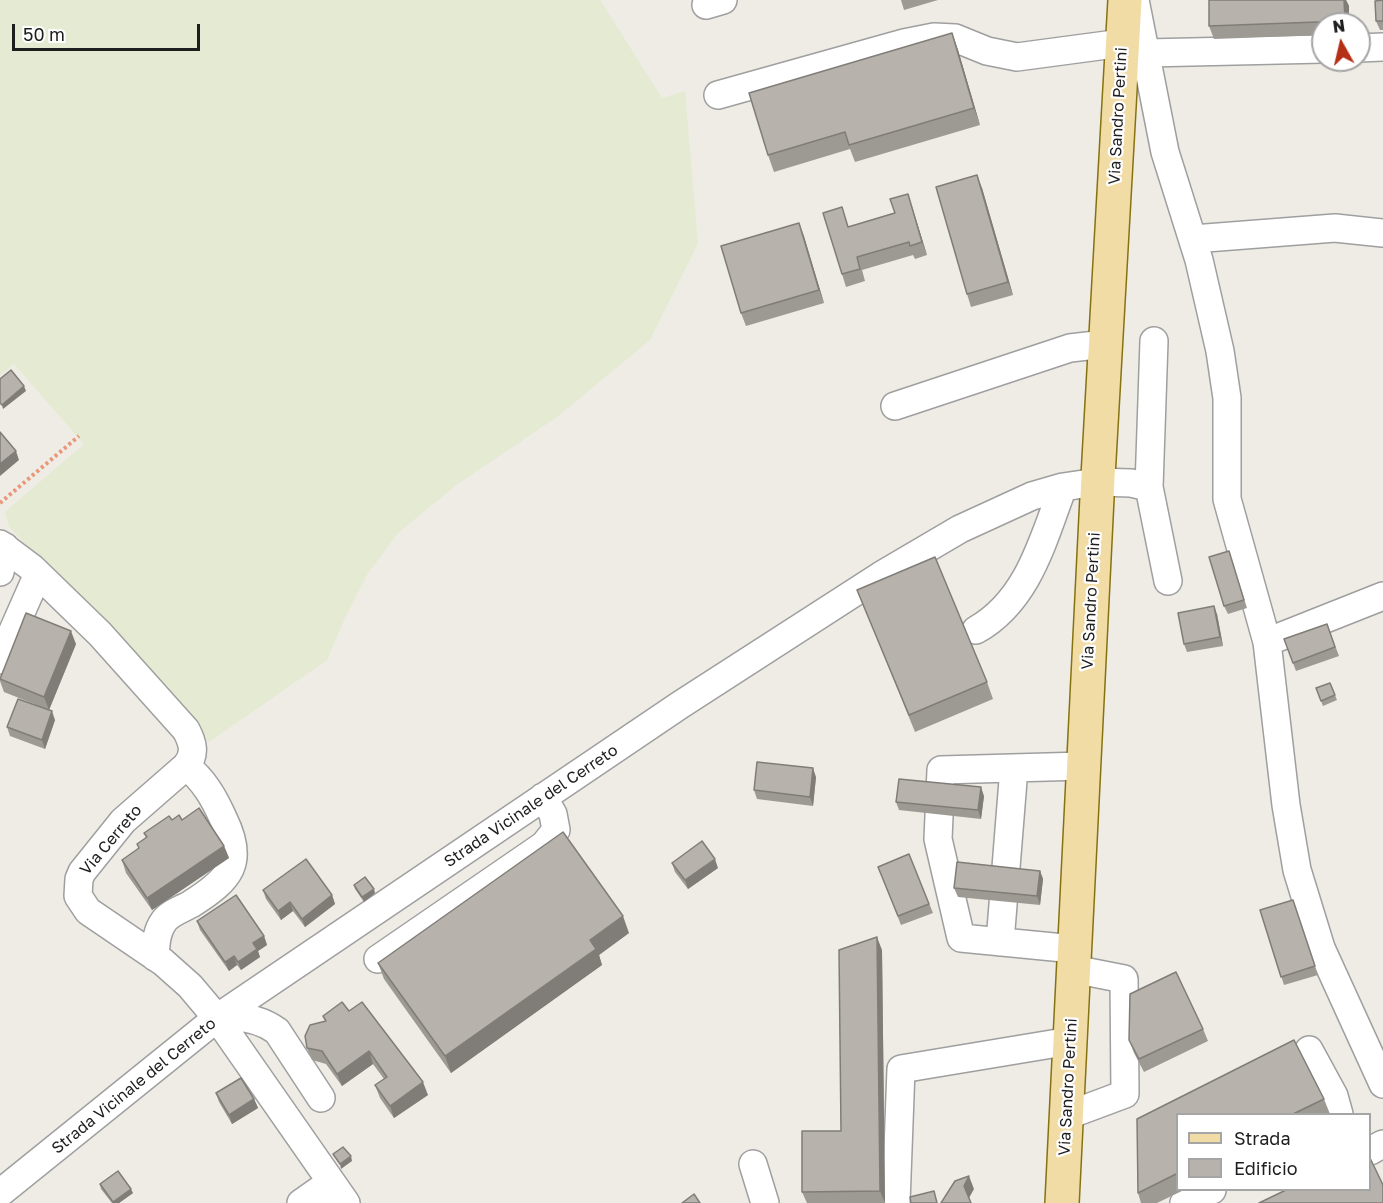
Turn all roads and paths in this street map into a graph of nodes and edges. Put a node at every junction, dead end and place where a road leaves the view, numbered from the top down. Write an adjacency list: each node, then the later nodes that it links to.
1 (1125, 0): 3 (main road, Via Sandro Pertini)
2 (1135, 0): 3 (street)
3 (1135, 48): 4 (street); 5 (street); 7 (street); 9 (main road, Via Sandro Pertini)
4 (1311, 49)
5 (718, 95)
6 (1383, 233): 7 (street)
7 (1193, 239): 21 (street)
8 (1154, 341): 14 (street)
9 (1105, 344): 10 (street); 12 (main road, Via Sandro Pertini)
10 (895, 406)
11 (79, 436): 15 (path)
12 (1097, 482): 13 (street, Strada Vicinale del Cerreto); 14 (street, Strada Vicinale del Cerreto); 24 (main road, Via Sandro Pertini)
13 (1063, 487): 20 (street); 26 (street, Strada Vicinale del Cerreto)
14 (1149, 487): 18 (street)
15 (0, 503)
16 (2, 554): 17 (street)
17 (38, 574): 22 (street); 23 (street)
18 (1168, 581)
19 (1383, 596): 21 (street)
20 (976, 630)
21 (1267, 642): 34 (street)
22 (0, 660)
23 (186, 766): 28 (street); 28 (street, Via Cerreto)
24 (1083, 766): 25 (street); 30 (main road, Via Sandro Pertini)
25 (1014, 768): 27 (street); 27 (street)
26 (543, 797): 29 (street); 31 (street, Strada Vicinale del Cerreto)
27 (1000, 942): 30 (street)
28 (155, 957): 31 (street, Via Cerreto)
29 (378, 959)
30 (1074, 959): 32 (main road, Via Sandro Pertini); 37 (street)
31 (217, 1018): 35 (street); 40 (street, Strada Vicinale del Cerreto); 41 (street, Via Cerreto)
32 (1070, 1041): 37 (main road, Via Sandro Pertini); 44 (street)
33 (1309, 1050): 36 (street)
34 (1383, 1084)
35 (321, 1098)
36 (1339, 1113)
37 (1066, 1116): 45 (main road, Via Sandro Pertini)
38 (753, 1164): 43 (street)
39 (1210, 1191): 46 (street)
40 (0, 1192)
41 (338, 1196): 42 (street)
42 (301, 1203)
43 (765, 1203)
44 (896, 1203)
45 (1062, 1203)
46 (1184, 1203)

